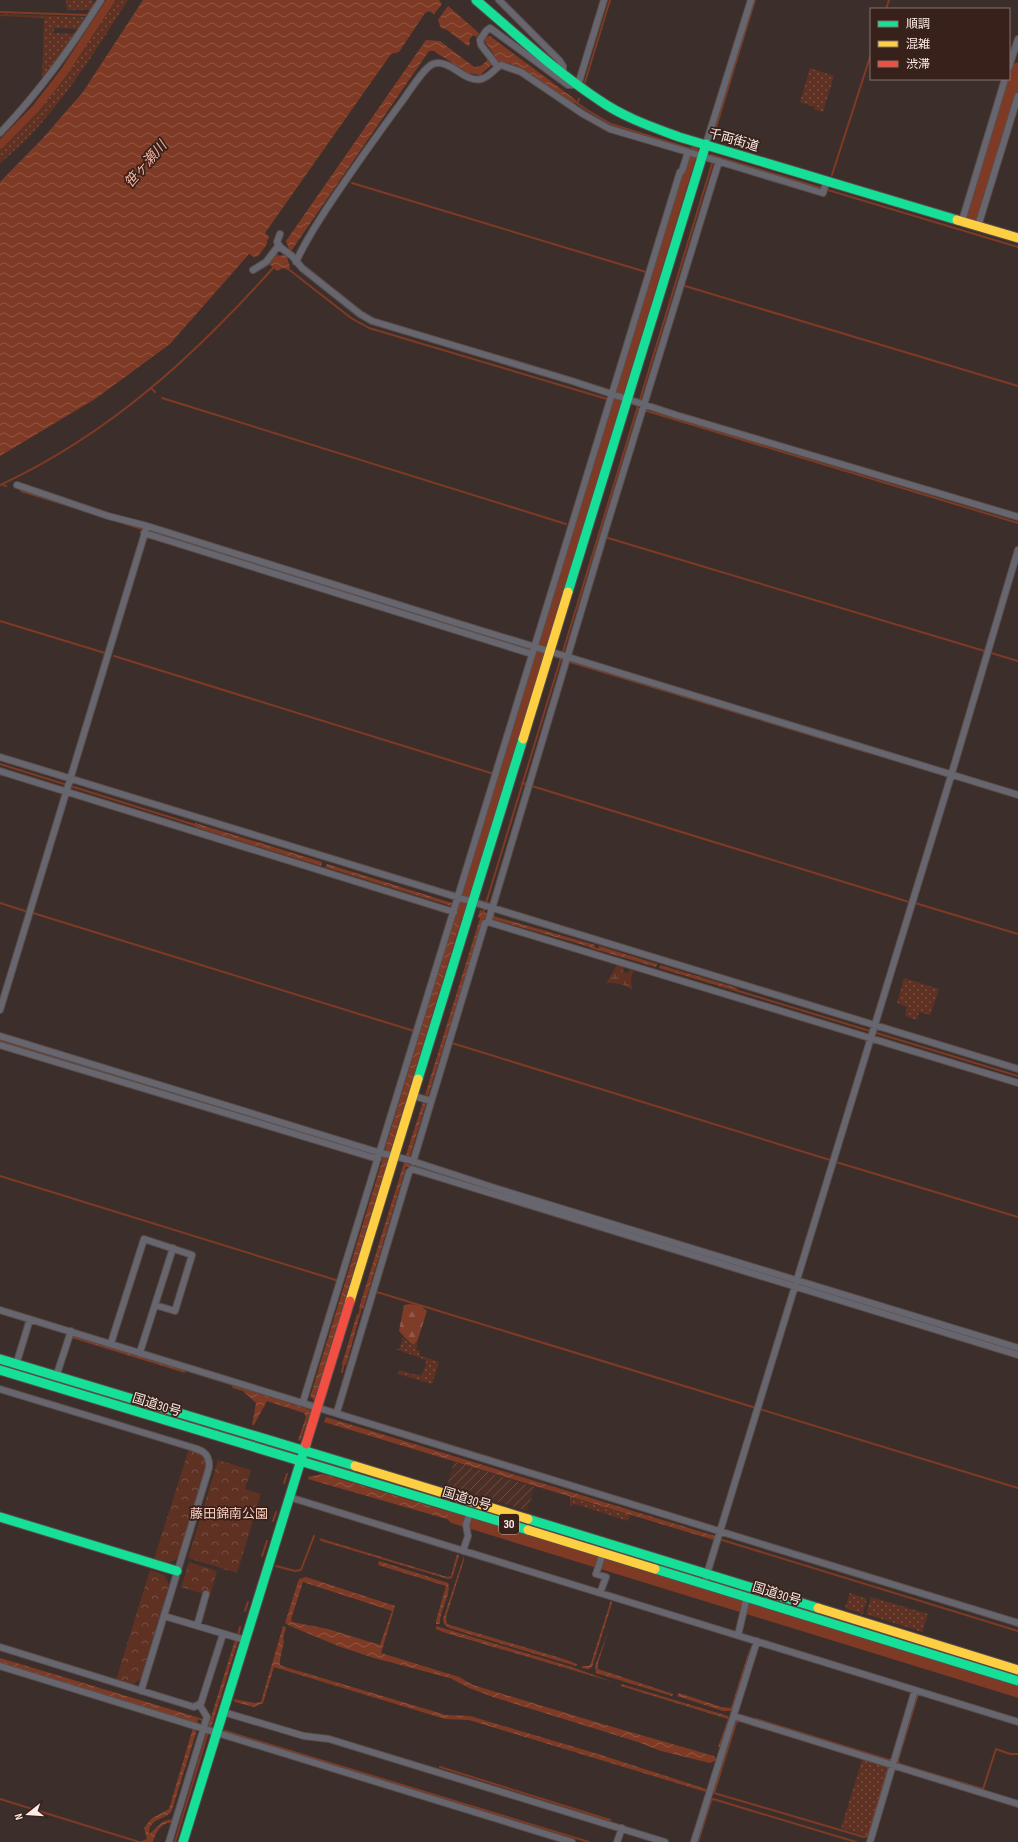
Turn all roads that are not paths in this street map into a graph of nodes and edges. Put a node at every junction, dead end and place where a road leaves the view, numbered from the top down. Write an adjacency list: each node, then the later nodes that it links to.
1 (101, 0): 13 (street)
2 (499, 0): 9 (street)
3 (604, 0): 11 (street)
4 (751, 0): 14 (street)
5 (478, 2): 9 (main road, 千両街道)
6 (1018, 39): 8 (street)
7 (494, 63): 11 (street); 15 (street); 23 (street)
8 (1010, 64)
9 (562, 72): 11 (main road, 千両街道)
10 (1005, 80): 18 (street)
11 (578, 85): 14 (main road, 千両街道)
12 (1018, 96): 19 (street)
13 (0, 133)
14 (706, 144): 15 (main road); 17 (main road, 千両街道)
15 (694, 154): 16 (street); 25 (street); 26 (main road)
16 (719, 161): 17 (street); 27 (street)
17 (825, 186): 18 (main road, 千両街道)
18 (962, 221): 19 (main road, 千両街道)
19 (978, 226): 21 (main road, 千両街道)
20 (280, 234): 22 (street)
21 (1018, 238)
22 (279, 245): 23 (street); 24 (street)
23 (296, 262): 25 (street)
24 (252, 270)
25 (613, 394): 26 (street); 34 (street)
26 (628, 399): 27 (street); 34 (main road)
27 (643, 407): 29 (street); 34 (street)
28 (17, 486): 30 (street)
29 (1018, 518)
30 (145, 530): 32 (street); 38 (street)
31 (1018, 550): 37 (street)
32 (344, 592): 33 (street); 34 (street)
33 (532, 654): 34 (street); 42 (street)
34 (554, 654): 37 (street); 42 (main road); 43 (street)
35 (0, 757): 38 (street)
36 (0, 771): 38 (street)
37 (951, 776): 39 (street); 45 (street)
38 (68, 786): 40 (street); 40 (street); 44 (street)
39 (1018, 795)
40 (192, 824): 41 (street); 41 (street)
41 (324, 865): 42 (street); 42 (street)
42 (461, 904): 43 (street); 51 (main road); 54 (street)
43 (488, 913): 45 (street); 45 (street); 51 (street)
44 (0, 1010)
45 (872, 1032): 49 (street); 50 (street); 56 (street)
46 (0, 1036): 48 (street)
47 (0, 1045): 48 (street)
48 (64, 1060): 52 (street)
49 (1018, 1069)
50 (1018, 1082)
51 (424, 1099): 54 (main road); 54 (street)
52 (317, 1137): 53 (street); 54 (street)
53 (378, 1160): 54 (street); 70 (street)
54 (402, 1160): 56 (street); 71 (main road); 72 (street)
55 (173, 1248): 57 (street); 57 (street); 61 (street)
56 (795, 1283): 62 (street); 64 (street); 78 (street)
57 (155, 1305): 63 (street)
58 (0, 1310): 59 (street)
59 (29, 1322): 60 (street); 66 (street)
60 (71, 1331): 61 (street); 68 (street)
61 (111, 1343): 63 (street)
62 (1018, 1348)
63 (140, 1352): 70 (street)
64 (1018, 1355)
65 (0, 1360): 66 (main road, 国道30号 / 30)
66 (16, 1365): 68 (main road, 国道30号 / 30)
67 (0, 1370): 74 (main road, 国道30号 / 30)
68 (56, 1377): 73 (main road, 国道30号 / 30)
69 (0, 1389): 81 (street)
70 (303, 1402): 71 (street)
71 (318, 1407): 72 (street); 73 (main road)
72 (337, 1412): 78 (street)
73 (304, 1451): 74 (main road); 82 (main road, 国道30号 / 30)
74 (300, 1462): 75 (main road); 76 (main road, 国道30号 / 30)
75 (289, 1497): 79 (street); 91 (main road)
76 (469, 1515): 79 (street); 80 (main road, 国道30号 / 30)
77 (0, 1517): 81 (main road)
78 (718, 1536): 82 (street); 87 (street)
79 (463, 1551): 83 (street)
80 (602, 1556): 82 (main road, 国道30号 / 30); 83 (street)
81 (177, 1571): 86 (street)
82 (705, 1580): 85 (main road, 国道30号 / 30); 95 (main road, 国道30号 / 30)
83 (600, 1593): 90 (street)
84 (206, 1594): 88 (street)
85 (746, 1600): 90 (street); 96 (main road, 国道30号 / 30)
86 (164, 1616): 88 (street); 98 (street)
87 (1018, 1623)
88 (197, 1626): 89 (street)
89 (223, 1634): 91 (street); 99 (street)
90 (738, 1635): 92 (street)
91 (240, 1639): 100 (main road)
92 (757, 1641): 97 (street); 101 (street)
93 (0, 1647): 98 (street)
94 (0, 1666): 103 (street)
95 (1018, 1670)
96 (1018, 1681)
97 (915, 1690): 102 (street); 104 (street)
98 (141, 1691): 99 (street)
99 (199, 1704): 103 (street)
100 (223, 1712): 103 (main road); 106 (street)
101 (734, 1716): 104 (street); 111 (street)
102 (1018, 1722)
103 (209, 1731): 107 (main road); 107 (street); 108 (street)
104 (893, 1766): 105 (street); 112 (street)
105 (1018, 1804)
106 (622, 1828): 109 (street); 110 (street)
107 (175, 1841)
108 (572, 1842)
109 (617, 1842)
110 (666, 1842)
111 (694, 1842)
112 (870, 1842)

